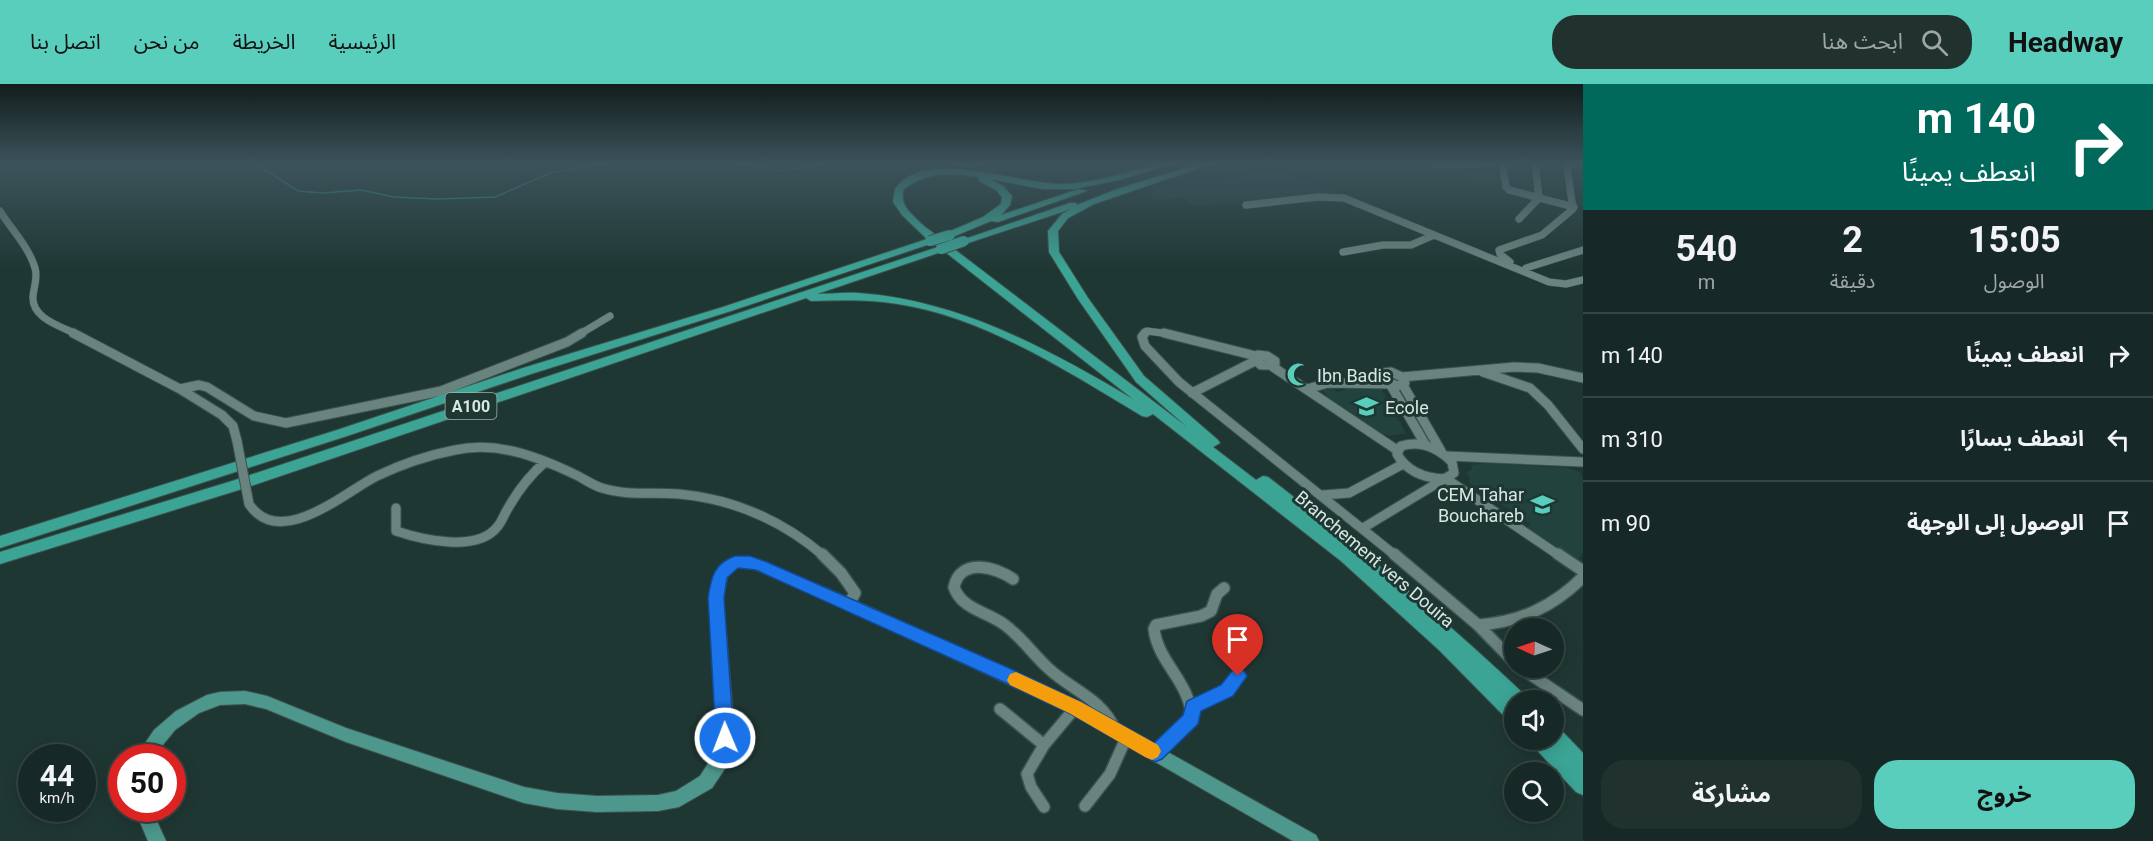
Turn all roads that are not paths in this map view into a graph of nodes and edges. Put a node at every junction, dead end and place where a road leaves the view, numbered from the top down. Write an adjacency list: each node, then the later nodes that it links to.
1 (897, 198): 35 (highway)
2 (905, 198): 35 (highway)
3 (1005, 198): 16 (highway)
4 (1063, 198): 16 (highway, A100)
5 (1097, 198): 18 (highway, A100, bridge)
6 (1102, 198): 35 (highway)
7 (1324, 198): 12 (street)
8 (1343, 198): 17 (street)
9 (1539, 198): 15 (street)
10 (1540, 198): 13 (street)
11 (1573, 198): 13 (street)
12 (1246, 205)
13 (1574, 207): 21 (street)
14 (0, 211): 32 (street)
15 (1519, 219)
16 (950, 235): 18 (highway, A100, bridge)
17 (1434, 235): 20 (street); 23 (street)
18 (935, 245): 26 (highway, A100); 47 (highway, A100)
19 (1583, 250): 21 (street)
20 (1343, 252)
21 (1526, 268): 23 (street)
22 (1583, 280): 23 (street)
23 (1574, 283): 24 (street)
24 (1583, 286)
25 (610, 316): 32 (street)
26 (737, 318): 35 (highway); 48 (highway, A100)
27 (1255, 359): 33 (street); 34 (street); 34 (street)
28 (1481, 371): 29 (street); 30 (street); 37 (street)
29 (1583, 378)
30 (1403, 381): 31 (street); 39 (street)
31 (1390, 384): 33 (street); 36 (street)
32 (180, 389): 40 (street, bridge)
33 (1307, 389): 38 (street)
34 (1192, 393): 44 (street)
35 (1206, 444): 58 (highway); 59 (highway, Branchement vers Douira)
36 (1425, 444): 38 (street); 39 (street)
37 (1583, 449)
38 (1397, 450): 42 (street)
39 (1444, 454): 41 (street); 43 (street)
40 (545, 462): 45 (street); 53 (street)
41 (1583, 462)
42 (1403, 464): 43 (street); 44 (street)
43 (1444, 478): 46 (street); 49 (street)
44 (1323, 495): 46 (street)
45 (396, 508)
46 (1364, 528): 54 (street)
47 (0, 542)
48 (0, 558)
49 (1583, 572)
50 (1583, 577): 54 (street)
51 (1013, 579): 64 (street)
52 (1224, 588): 60 (street)
53 (849, 604): 61 (main road); 65 (main road)
54 (1478, 626): 55 (street)
55 (1504, 652)
56 (1238, 676): 60 (street)
57 (1536, 678): 63 (street)
58 (1509, 690)
59 (1504, 704)
60 (1193, 706): 69 (street)
61 (1075, 708): 64 (main road); 66 (street)
62 (1000, 709): 66 (street)
63 (1583, 710)
64 (1122, 733): 69 (main road); 73 (street)
65 (153, 744)
66 (1044, 745): 72 (street)
67 (1564, 746): 70 (highway)
68 (1549, 750): 71 (highway)
69 (1155, 753): 76 (main road)
70 (1583, 766)
71 (1583, 786)
72 (1044, 807)
73 (1085, 807)
74 (148, 822): 75 (main road)
75 (157, 841)
76 (1310, 841)

